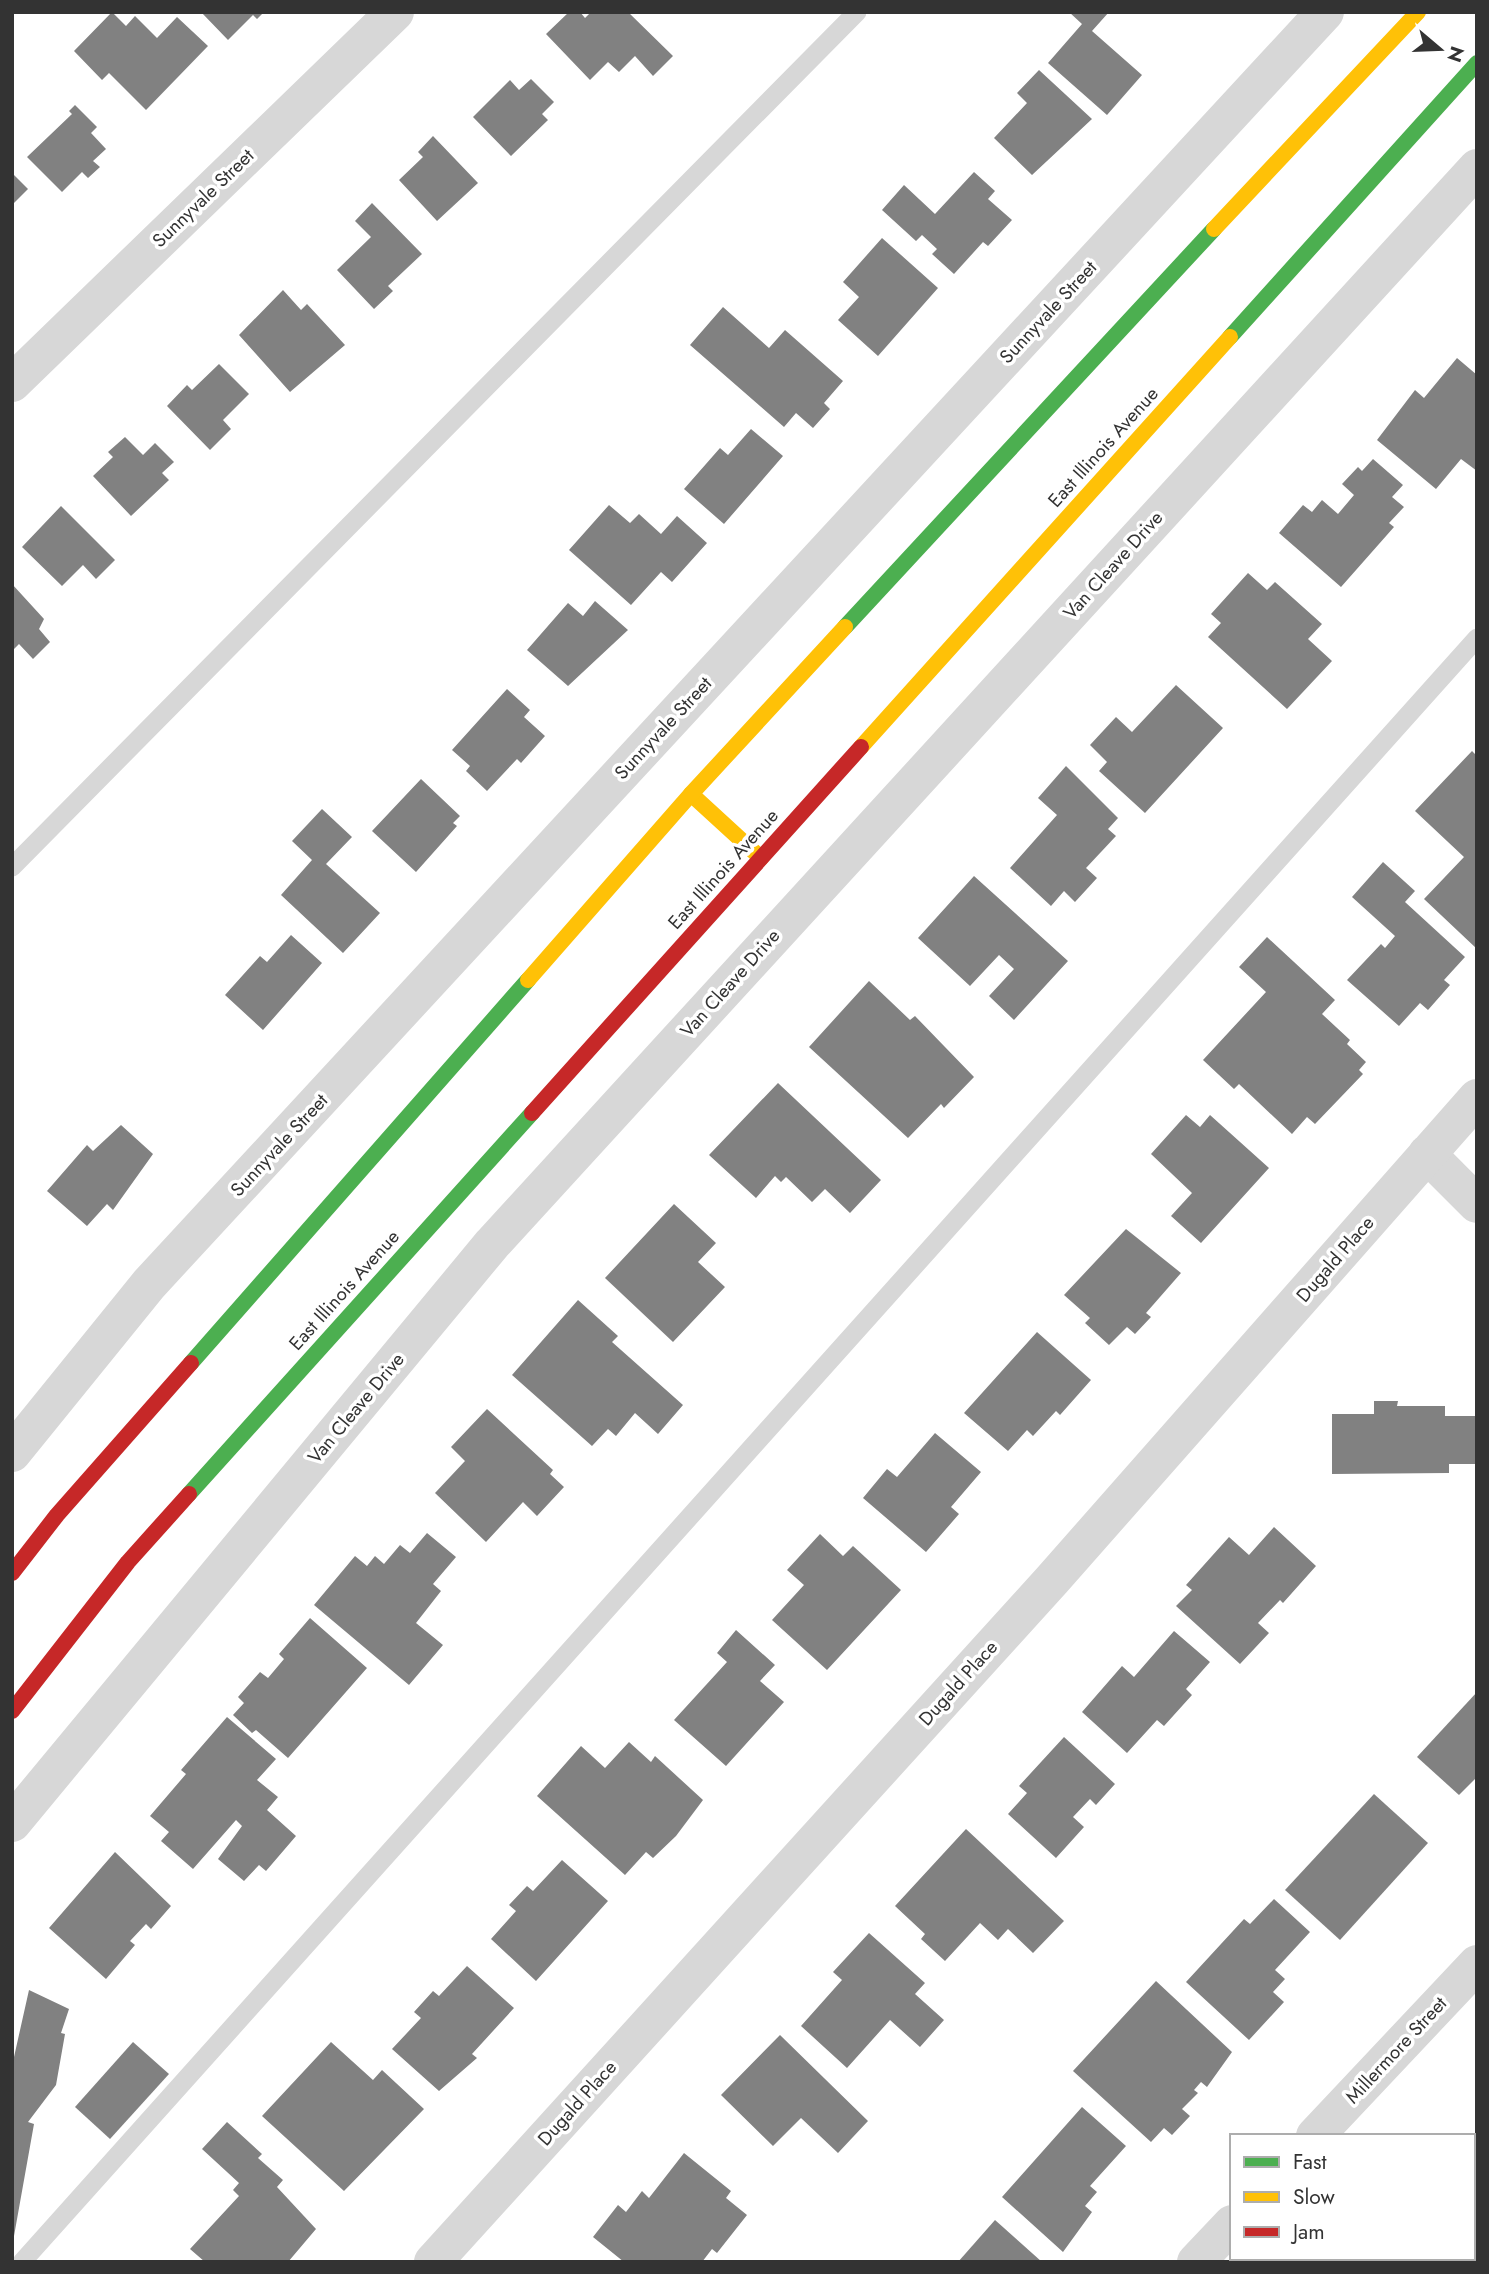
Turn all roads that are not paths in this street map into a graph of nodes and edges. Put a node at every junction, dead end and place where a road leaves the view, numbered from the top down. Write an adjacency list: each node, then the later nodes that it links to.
1 (395, 12): 7 (street, Sunnyvale Street)
2 (857, 12): 11 (lane)
3 (1325, 12): 15 (street, Sunnyvale Street)
4 (1418, 12): 9 (main road)
5 (1477, 63): 10 (main road, East Illinois Avenue)
6 (1477, 168): 18 (street, Van Cleave Drive)
7 (12, 383)
8 (1477, 638): 22 (lane)
9 (691, 794): 10 (main road); 16 (main road)
10 (761, 858): 17 (main road, East Illinois Avenue)
11 (12, 867)
12 (1477, 1098): 13 (street, Dugald Place)
13 (1427, 1154): 14 (street); 23 (street, Dugald Place)
14 (1477, 1203)
15 (12, 1453)
16 (12, 1573)
17 (12, 1711)
18 (12, 1823)
19 (1477, 1964): 20 (street, Millermore Street)
20 (1317, 2134)
21 (1230, 2226): 24 (street)
22 (22, 2262)
23 (433, 2262)
24 (1196, 2262)

